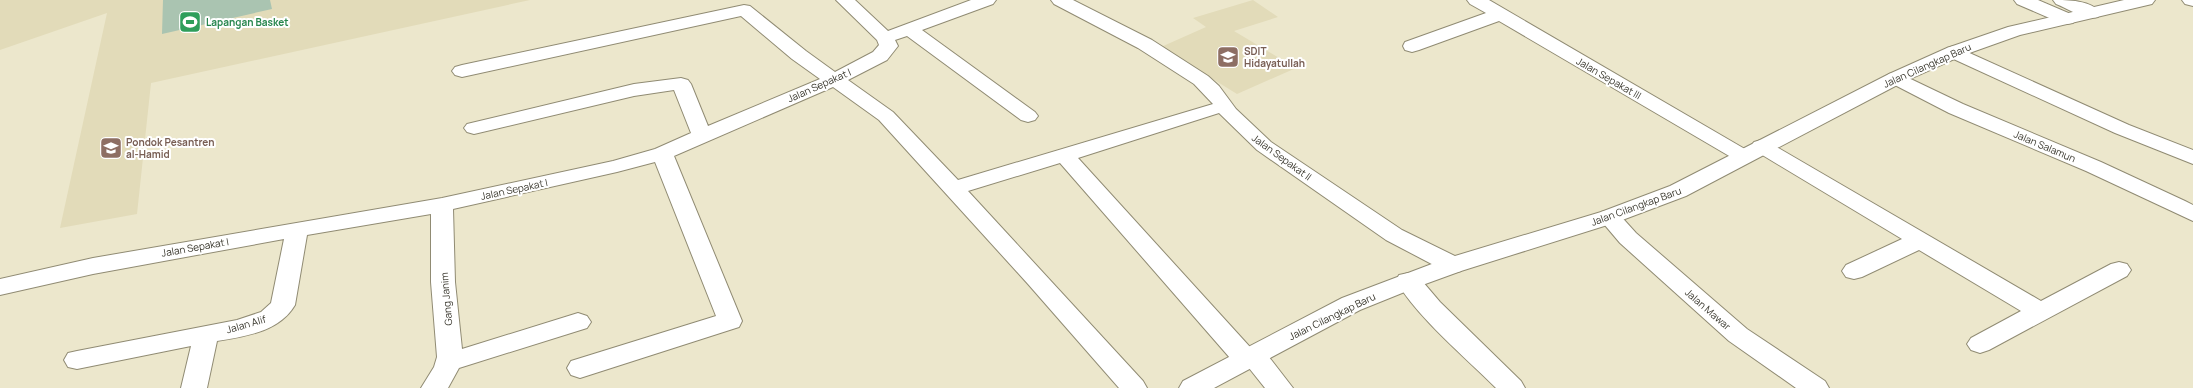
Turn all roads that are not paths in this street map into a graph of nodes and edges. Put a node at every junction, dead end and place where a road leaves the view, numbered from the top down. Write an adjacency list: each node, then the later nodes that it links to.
1 (845, 0): 11 (street)
2 (987, 0): 10 (street)
3 (1060, 0): 31 (street, Jalan Sepakat II)
4 (1476, 0): 9 (street, Jalan Sepakat III)
5 (2024, 0): 8 (street)
6 (2146, 0): 8 (street, Jalan Cilangkap Baru)
7 (741, 5): 14 (street); 16 (street)
8 (2065, 10): 13 (street, Jalan Cilangkap Baru)
9 (1500, 14): 12 (street); 21 (street, Jalan Sepakat III)
10 (909, 29): 11 (street); 18 (street)
11 (885, 38): 16 (street, Jalan Sepakat I)
12 (1412, 46)
13 (1954, 52): 15 (street, Jalan Cilangkap Baru); 24 (street)
14 (462, 71)
15 (1896, 78): 21 (street, Jalan Cilangkap Baru); 27 (street, Jalan Salamun)
16 (836, 79): 20 (street, Jalan Sepakat I); 46 (street)
17 (1211, 110): 23 (street)
18 (1028, 116)
19 (474, 128): 20 (street)
20 (702, 136): 22 (street, Jalan Sepakat I)
21 (1757, 149): 28 (street, Jalan Cilangkap Baru); 30 (street); 36 (street)
22 (662, 154): 26 (street, Jalan Sepakat I); 43 (street)
23 (1064, 155): 25 (street); 40 (street)
24 (2193, 158)
25 (963, 186)
26 (442, 205): 29 (street, Jalan Sepakat I); 42 (street, Gang Janim)
27 (2193, 214)
28 (1609, 217): 31 (street, Jalan Cilangkap Baru); 50 (street, Jalan Mawar)
29 (297, 229): 35 (street, Jalan Sepakat I); 38 (street, Jalan Alif)
30 (1920, 240): 33 (street); 36 (street)
31 (1453, 265): 34 (street, Jalan Cilangkap Baru)
32 (2119, 270): 36 (street)
33 (1854, 271)
34 (1408, 281): 40 (street, Jalan Cilangkap Baru); 49 (street)
35 (0, 287)
36 (2043, 311): 39 (street)
37 (578, 322): 42 (street)
38 (206, 334): 41 (street); 44 (street)
39 (1980, 344)
40 (1249, 357): 47 (street, Jalan Cilangkap Baru); 48 (street)
41 (77, 360)
42 (449, 362): 45 (street, Gang Janim)
43 (580, 368)
44 (195, 388)
45 (434, 388)
46 (1134, 388)
47 (1192, 388)
48 (1280, 388)
49 (1512, 388)
50 (1816, 388)

